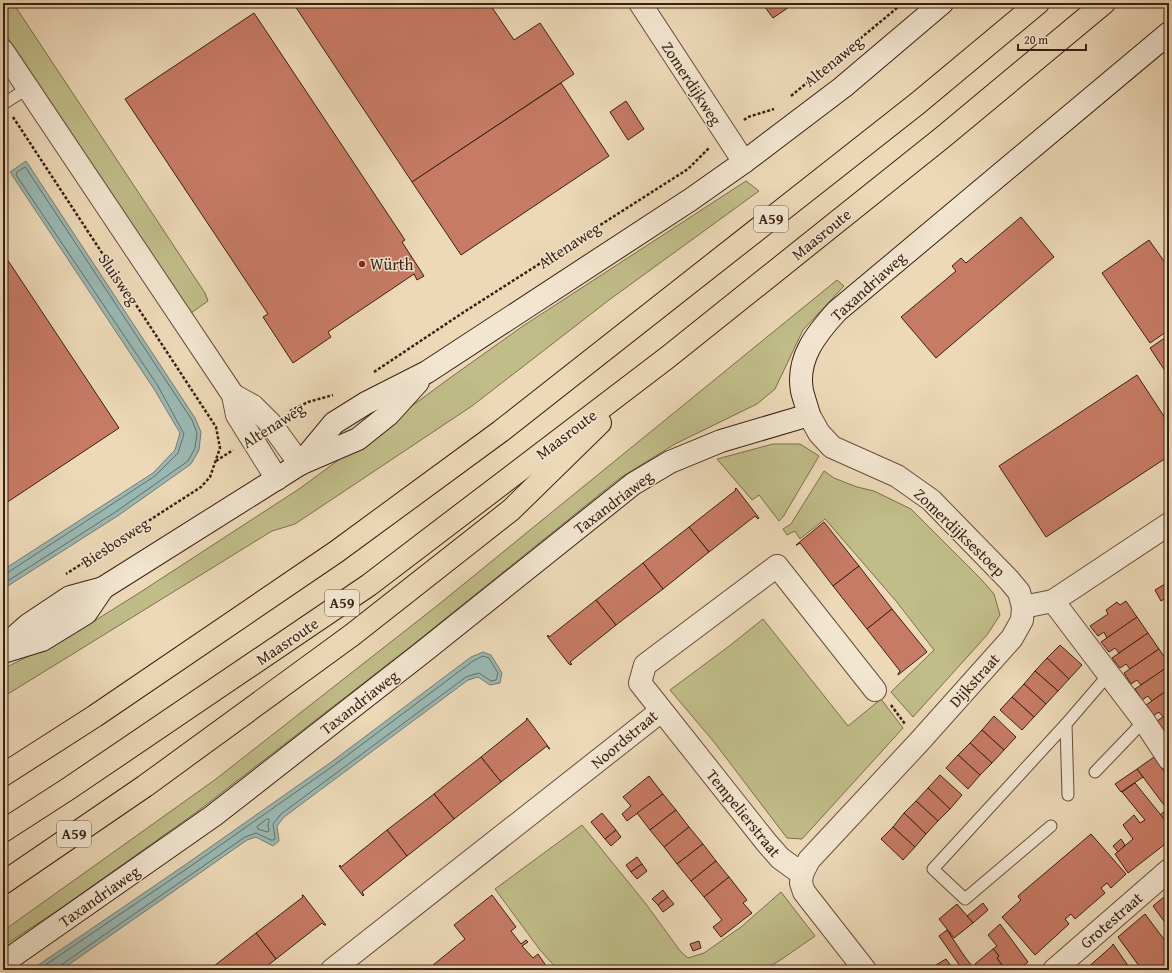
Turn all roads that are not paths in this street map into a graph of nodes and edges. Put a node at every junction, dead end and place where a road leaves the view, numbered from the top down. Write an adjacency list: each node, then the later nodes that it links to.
1 (640, 3): 9 (street, Zomerdijkweg)
2 (942, 3): 9 (street, Altenaweg)
3 (1038, 3): 28 (highway, A59)
4 (1104, 3): 10 (highway, Maasroute / A59)
5 (1169, 33): 12 (street, Taxandriaweg)
6 (3, 51): 7 (street, Sluisweg)
7 (28, 88): 8 (lane); 11 (street, Sluisweg)
8 (3, 104)
9 (744, 162): 13 (street, Altenaweg)
10 (668, 357): 31 (highway, Maasroute / A59); 34 (highway, A59)
11 (233, 395): 13 (street, Sluisweg); 14 (street, Sluisweg)
12 (809, 415): 18 (street, Zomerdijksestoep); 35 (street, Taxandriaweg)
13 (300, 464): 14 (street, Altenaweg)
14 (277, 479): 16 (street, Biesbosweg)
15 (1169, 524): 17 (street)
16 (103, 588): 19 (street, Biesbosweg); 20 (street, Biesbosweg)
17 (1053, 601): 18 (street); 21 (street)
18 (1023, 607): 33 (street, Dijkstraat)
19 (3, 647)
20 (3, 652)
21 (1109, 674): 24 (street); 25 (lane)
22 (875, 690): 23 (street, Noordstraat)
23 (661, 711): 33 (street, Tempelierstraat); 36 (street, Noordstraat)
24 (1144, 721): 26 (street); 27 (lane)
25 (1066, 724): 29 (lane); 30 (lane)
26 (1169, 759)
27 (1094, 772)
28 (3, 775)
29 (1068, 795)
30 (1051, 826)
31 (3, 831)
32 (1169, 870): 38 (street, Grotestraat)
33 (802, 874): 37 (street)
34 (3, 883)
35 (3, 963)
36 (332, 970)
37 (865, 970)
38 (1054, 970)

